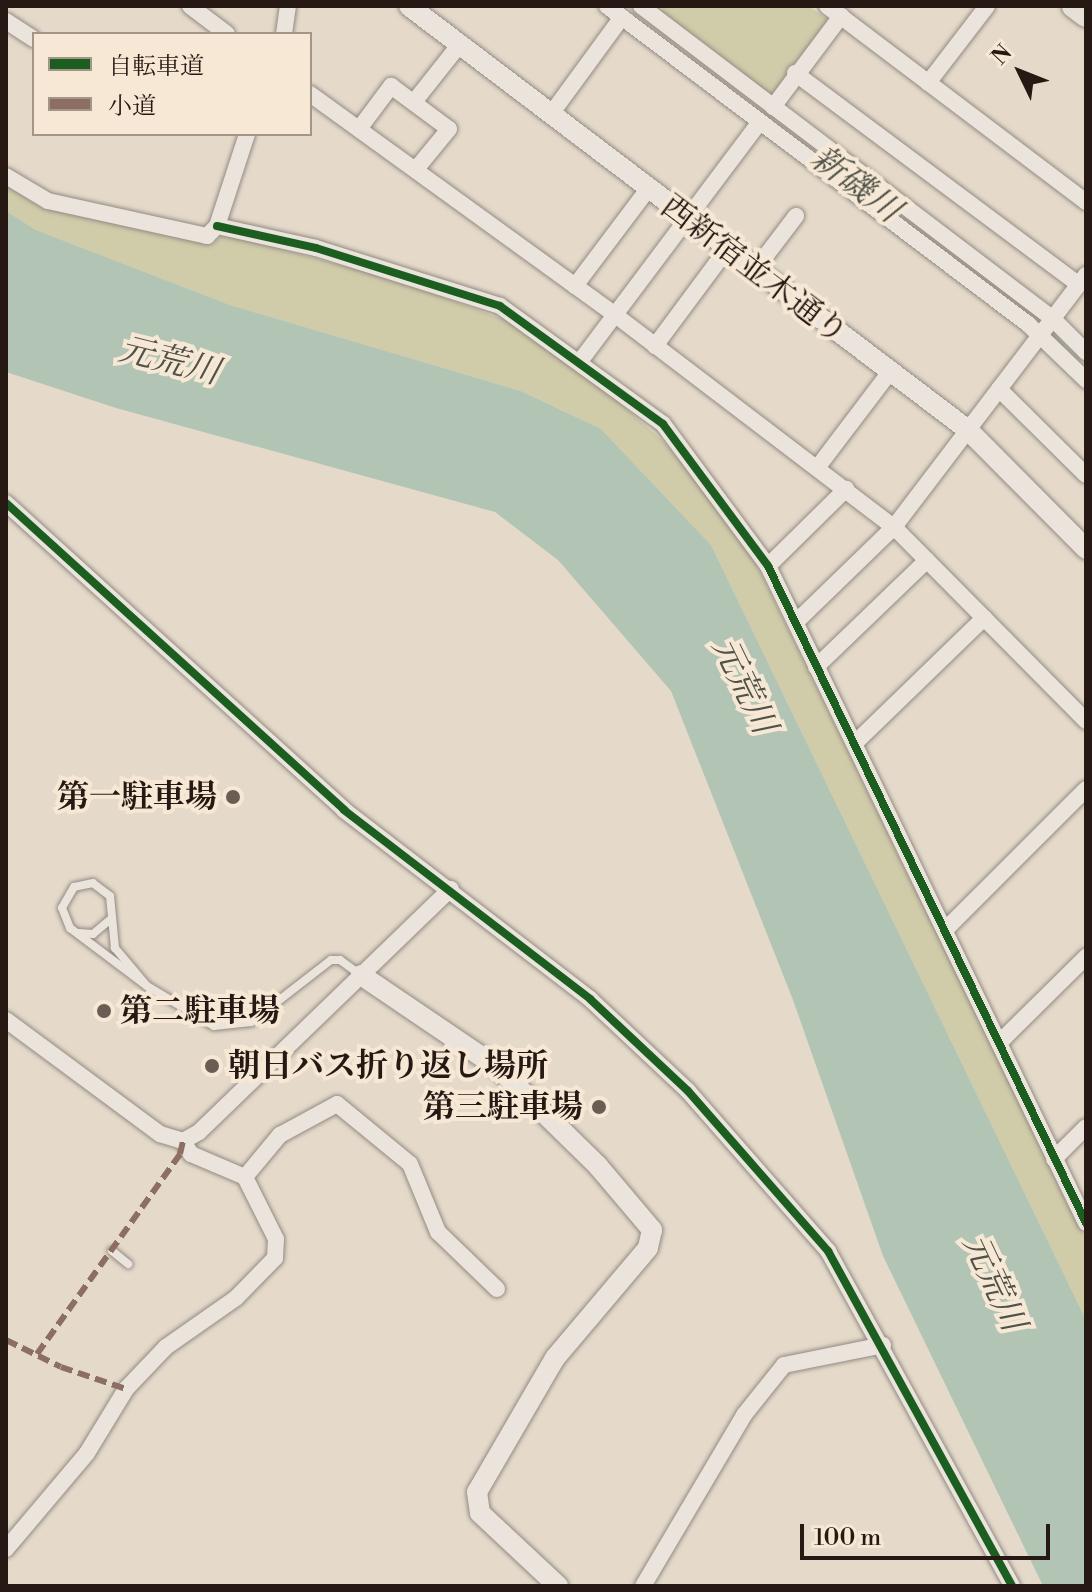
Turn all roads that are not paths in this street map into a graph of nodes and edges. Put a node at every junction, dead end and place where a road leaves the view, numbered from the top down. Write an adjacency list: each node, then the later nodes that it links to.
1 (190, 6): 12 (street)
2 (288, 6): 13 (street)
3 (409, 6): 15 (street, 西新宿並木通り)
4 (607, 6): 10 (street)
5 (987, 6): 17 (street)
6 (1074, 6): 9 (main road)
7 (650, 9): 20 (street)
8 (834, 11): 16 (street); 17 (street)
9 (1086, 15)
10 (622, 17): 21 (street); 22 (street)
11 (6, 21): 14 (street)
12 (224, 32)
13 (284, 32)
14 (32, 38)
15 (460, 44): 19 (street); 21 (street, 西新宿並木通り)
16 (795, 73): 20 (street); 34 (street)
17 (928, 83): 28 (street)
18 (312, 95): 23 (street)
19 (414, 102): 23 (street); 25 (street)
20 (773, 107): 37 (street)
21 (551, 114): 27 (street, 西新宿並木通り)
22 (760, 122): 30 (street); 38 (street)
23 (359, 129): 25 (street)
24 (242, 136): 31 (street)
25 (417, 168): 35 (street)
26 (6, 176): 31 (street)
27 (648, 189): 30 (street, 西新宿並木通り); 35 (street)
28 (1086, 202)
29 (796, 216): 33 (street)
30 (687, 217): 32 (street, 西新宿並木通り); 36 (street)
31 (217, 226): 41 (street)
32 (727, 249): 33 (street, 西新宿並木通り); 39 (street)
33 (755, 270): 42 (street, 西新宿並木通り)
34 (1082, 280): 37 (street)
35 (575, 286): 36 (street)
36 (614, 314): 39 (street); 41 (street)
37 (1053, 319): 38 (street); 40 (street)
38 (1040, 336): 43 (street); 44 (street)
39 (655, 346): 46 (street)
40 (1086, 352)
41 (581, 360): 53 (street)
42 (890, 372): 45 (street, 西新宿並木通り); 46 (street)
43 (1086, 380)
44 (999, 389): 45 (street); 47 (street)
45 (968, 430): 50 (street); 51 (street, 西新宿並木通り)
46 (817, 468): 48 (street)
47 (1086, 475)
48 (846, 489): 50 (street); 53 (street)
49 (6, 503): 60 (street)
50 (894, 527): 52 (street); 55 (street)
51 (1086, 549)
52 (927, 560): 54 (street); 56 (street)
53 (768, 566): 55 (street)
54 (984, 618): 57 (street); 58 (street)
55 (796, 622): 56 (street)
56 (816, 667): 58 (street)
57 (1086, 721)
58 (855, 743): 63 (street)
59 (1086, 789): 63 (street)
60 (451, 889): 65 (street); 78 (street)
61 (112, 919): 62 (lane); 62 (lane); 66 (lane)
62 (70, 928): 66 (lane)
63 (945, 930): 68 (street)
64 (1086, 957): 68 (street)
65 (361, 975): 66 (lane); 70 (street); 80 (street)
66 (147, 986)
67 (6, 1020): 70 (street)
68 (1001, 1041): 71 (street)
69 (1086, 1127): 71 (street)
70 (183, 1141): 72 (street)
71 (1054, 1159): 73 (street)
72 (245, 1177): 77 (street); 79 (street)
73 (1081, 1195): 74 (street)
74 (1086, 1223)
75 (112, 1251): 76 (lane)
76 (128, 1264)
77 (497, 1289)
78 (883, 1345): 81 (street); 82 (street)
79 (6, 1549)
80 (558, 1586)
81 (643, 1586)
82 (1012, 1586)

